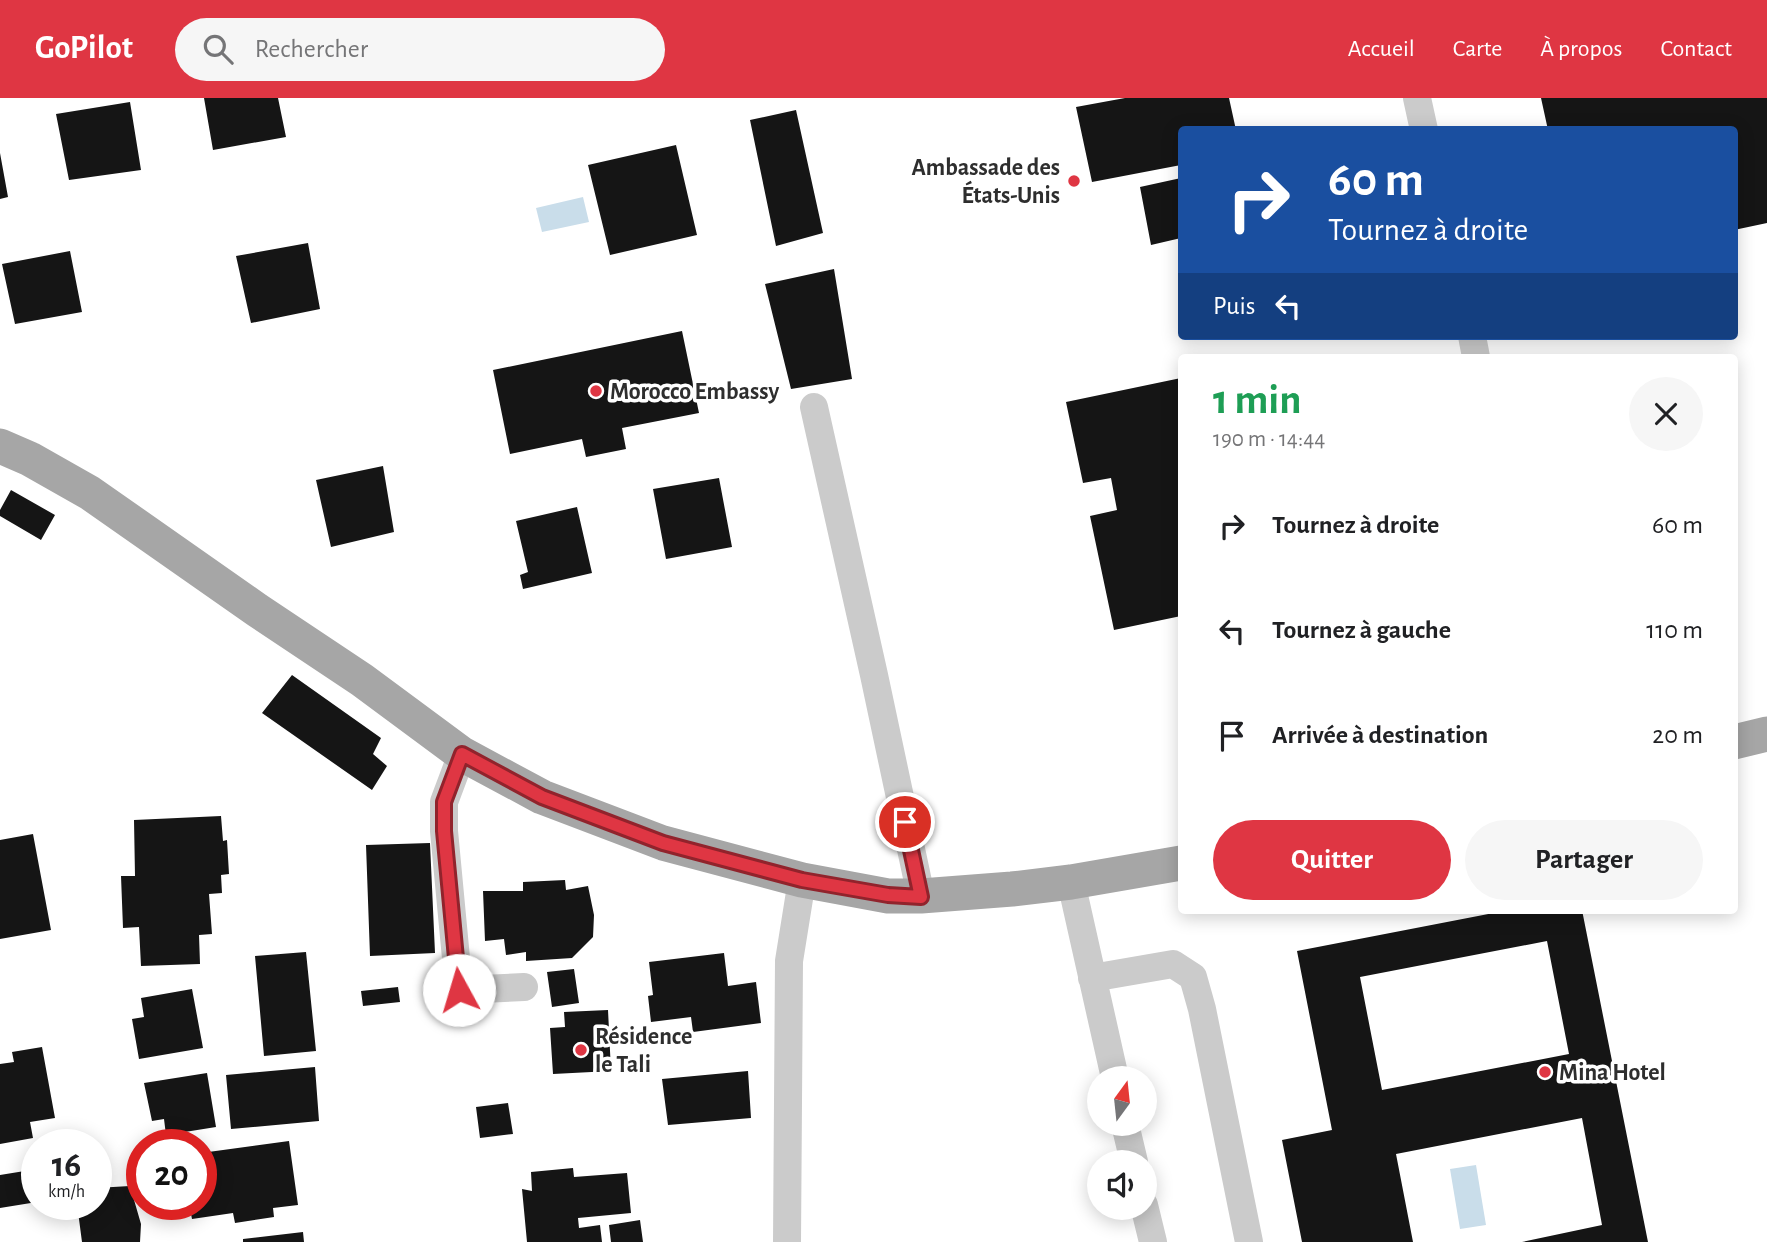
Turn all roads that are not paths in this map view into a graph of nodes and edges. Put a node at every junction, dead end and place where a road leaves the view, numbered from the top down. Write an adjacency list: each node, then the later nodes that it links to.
1 (1417, 98): 2 (street)
2 (1423, 126)
3 (814, 407): 11 (street)
4 (0, 446): 7 (main road)
5 (1767, 734): 6 (main road)
6 (1738, 741)
7 (462, 754): 9 (main road); 13 (street)
8 (1178, 864): 10 (main road)
9 (802, 880): 11 (main road); 16 (street)
10 (1071, 882): 11 (main road); 12 (street)
11 (921, 897)
12 (1092, 978): 14 (street); 18 (street)
13 (524, 987)
14 (1112, 1066)
15 (1148, 1220): 17 (street)
16 (787, 1242)
17 (1153, 1242)
18 (1249, 1242)

